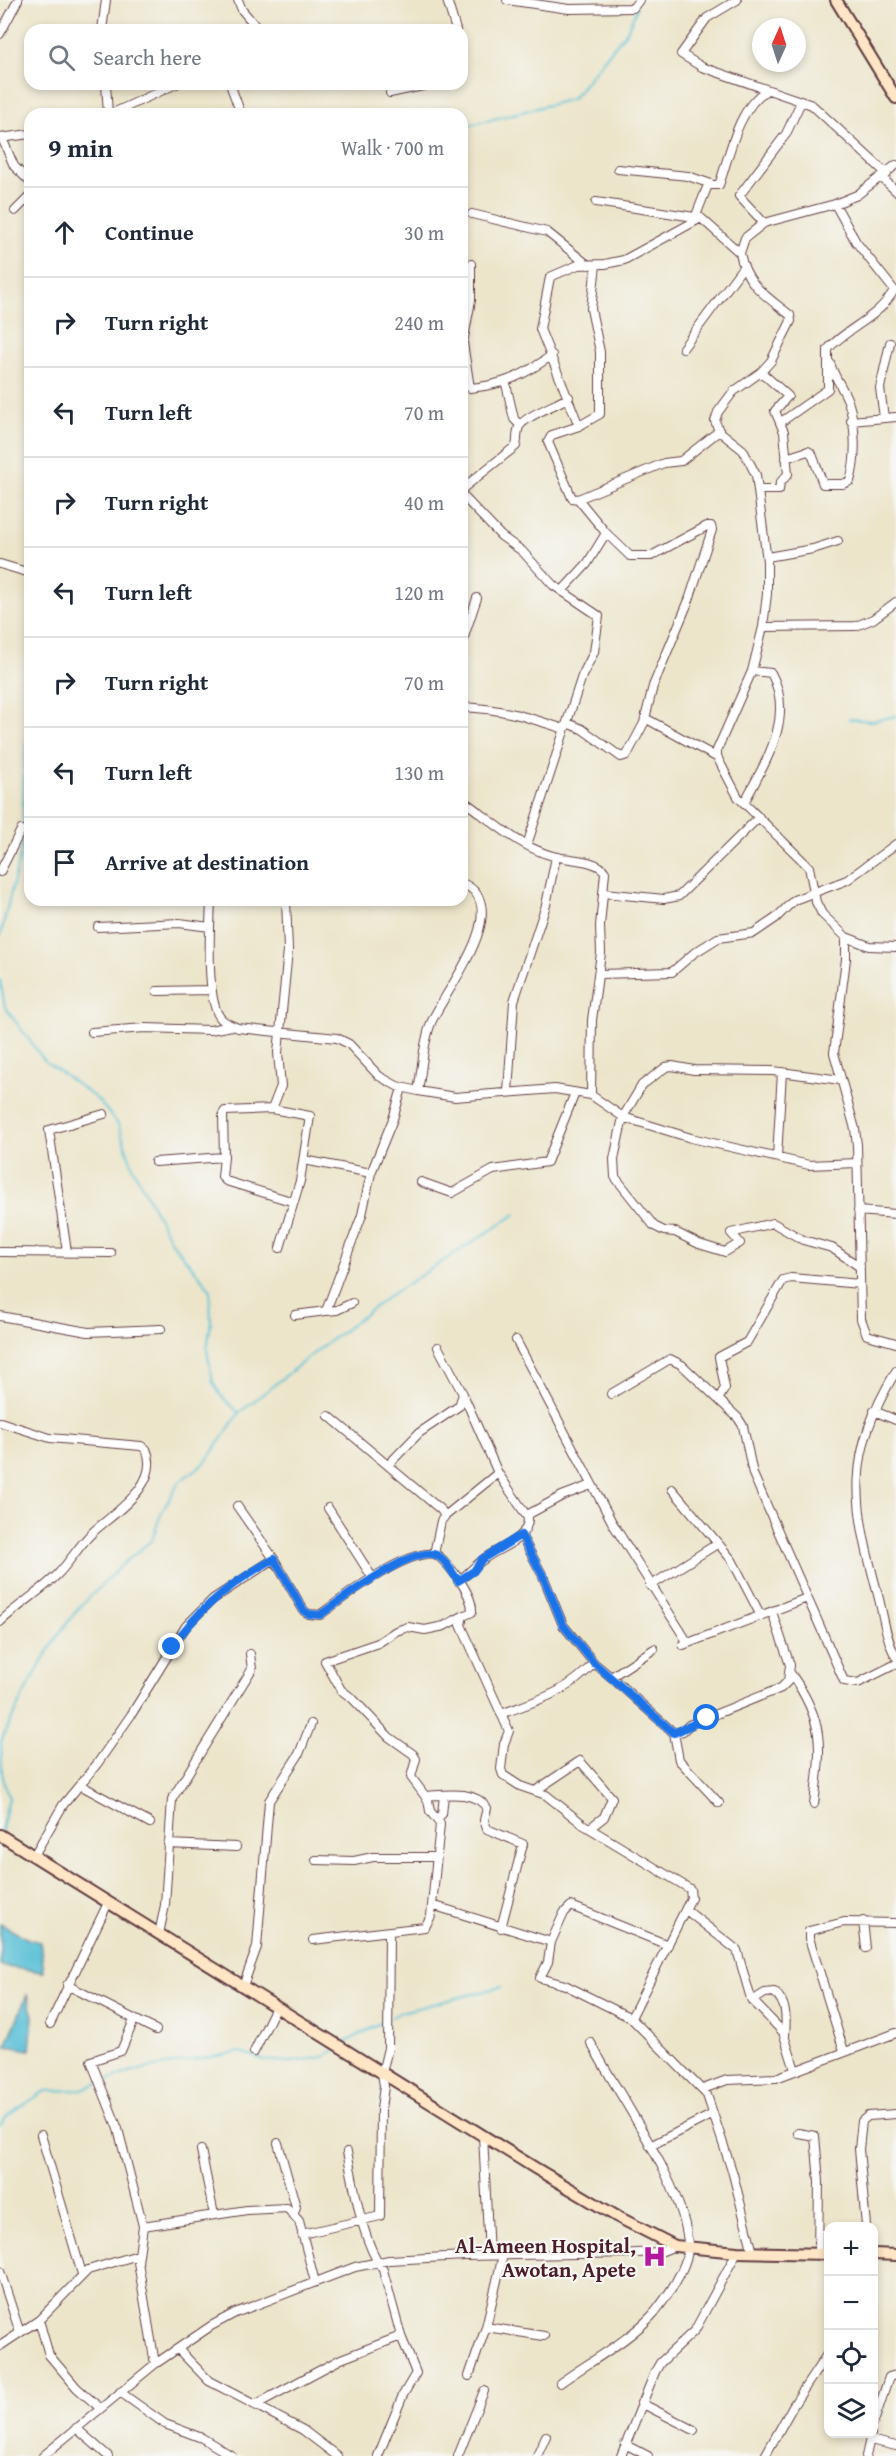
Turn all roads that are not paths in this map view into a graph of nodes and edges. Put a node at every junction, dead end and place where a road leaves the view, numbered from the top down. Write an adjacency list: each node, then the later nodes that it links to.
1 (18, 0): 12 (street)
2 (106, 0): 9 (street)
3 (238, 0): 10 (street)
4 (447, 0): 11 (street)
5 (507, 0): 6 (street)
6 (639, 0)
7 (737, 0): 17 (street)
8 (836, 0): 19 (main road)
9 (103, 24)
10 (254, 24)
11 (454, 24)
12 (0, 34)
13 (107, 90): 21 (street)
14 (163, 90): 22 (street)
15 (232, 90): 23 (street)
16 (404, 90): 18 (street)
17 (766, 90): 20 (street); 30 (street)
18 (390, 93)
19 (896, 98)
20 (801, 102): 29 (street); 38 (street)
21 (108, 108)
22 (122, 108)
23 (239, 108)
24 (24, 135): 25 (street)
25 (1, 138): 28 (street)
26 (896, 165): 29 (street)
27 (618, 170): 30 (street)
28 (24, 176)
29 (884, 176): 31 (street); 34 (street)
30 (711, 184): 37 (street)
31 (896, 191)
32 (24, 202): 35 (street)
33 (597, 202): 37 (street)
34 (836, 204): 38 (street); 43 (street)
35 (15, 211)
36 (472, 214): 41 (street)
37 (698, 218): 39 (street); 41 (street)
38 (764, 223): 39 (street)
39 (740, 253): 42 (street)
40 (471, 264): 44 (street)
41 (592, 265): 48 (street); 60 (street)
42 (743, 267): 46 (street); 49 (street)
43 (895, 290): 47 (street)
44 (468, 316)
45 (890, 343): 56 (street)
46 (683, 348)
47 (827, 354): 51 (street); 53 (street)
48 (552, 355): 52 (street); 54 (street)
49 (761, 372): 58 (street); 61 (street)
50 (468, 375): 52 (street)
51 (836, 381): 53 (street); 57 (street)
52 (506, 384): 59 (street)
53 (828, 389): 58 (street)
54 (568, 397): 59 (street); 60 (street)
55 (896, 417): 56 (street)
56 (884, 418): 57 (street)
57 (851, 421): 62 (street)
58 (781, 422): 62 (street)
59 (520, 425): 63 (street)
60 (579, 426): 65 (street)
61 (719, 431): 64 (street); 65 (street)
62 (786, 458): 64 (street)
63 (468, 484)
64 (758, 490): 69 (street)
65 (578, 499): 67 (street)
66 (468, 501): 72 (street)
67 (606, 533): 72 (street); 79 (street)
68 (838, 541): 69 (street)
69 (767, 557): 76 (street)
70 (0, 564): 71 (street)
71 (24, 571)
72 (562, 591): 80 (street)
73 (477, 598): 75 (street)
74 (896, 602): 76 (street)
75 (468, 625)
76 (763, 627): 77 (street)
77 (752, 671): 81 (street); 82 (street)
78 (468, 708): 80 (street)
79 (645, 718): 80 (street); 81 (street)
80 (565, 726): 87 (street)
81 (718, 758): 82 (street)
82 (744, 803): 84 (street)
83 (468, 804): 87 (street)
84 (759, 817): 91 (street); 92 (street)
85 (24, 831): 89 (street)
86 (896, 844): 92 (street)
87 (527, 845): 88 (street)
88 (556, 857): 91 (street); 109 (street)
89 (0, 873)
90 (468, 886): 108 (street)
91 (604, 892): 99 (street)
92 (814, 892): 97 (street); 99 (street)
93 (211, 906): 96 (street)
94 (286, 906): 104 (street)
95 (98, 927): 96 (street)
96 (210, 927): 100 (street)
97 (846, 937): 98 (street); 106 (street)
98 (896, 947)
99 (599, 974): 111 (street)
100 (212, 990): 101 (street); 102 (street)
101 (157, 991)
102 (232, 1026): 103 (street); 104 (street)
103 (92, 1032)
104 (282, 1032): 107 (street); 112 (street)
105 (782, 1072): 106 (street); 114 (street); 116 (street)
106 (841, 1080): 119 (street)
107 (402, 1088): 108 (street); 120 (street)
108 (418, 1091): 109 (street)
109 (508, 1092): 110 (street)
110 (576, 1093): 111 (street); 121 (street)
111 (591, 1095): 114 (street)
112 (272, 1109): 115 (street); 117 (street)
113 (104, 1114): 127 (street)
114 (623, 1117): 116 (street); 129 (street)
115 (224, 1157): 118 (street); 122 (street)
116 (777, 1157): 119 (street)
117 (304, 1160): 120 (street); 122 (street)
118 (155, 1162)
119 (858, 1163): 123 (street)
120 (371, 1173): 132 (street)
121 (421, 1182)
122 (294, 1202): 125 (street)
123 (858, 1211): 124 (street); 129 (street)
124 (896, 1214)
125 (280, 1248)
126 (0, 1251): 127 (street)
127 (67, 1252): 128 (street)
128 (111, 1253)
129 (860, 1267): 130 (street)
130 (860, 1284): 137 (street); 142 (street)
131 (352, 1303): 132 (street)
132 (326, 1311): 133 (street)
133 (295, 1315)
134 (0, 1316): 135 (street)
135 (161, 1329)
136 (516, 1340): 149 (street)
137 (896, 1343)
138 (438, 1347): 140 (street)
139 (896, 1371): 143 (street)
140 (463, 1394): 147 (street); 148 (street)
141 (611, 1394): 142 (street)
142 (719, 1398): 162 (street)
143 (874, 1411): 145 (street); 169 (street)
144 (329, 1416): 147 (street)
145 (896, 1420)
146 (0, 1422): 166 (street)
147 (389, 1464): 153 (street)
148 (498, 1473): 153 (street); 154 (street)
149 (591, 1485): 154 (street); 161 (street)
150 (672, 1489): 156 (street)
151 (237, 1506): 158 (street)
152 (328, 1508): 159 (street)
153 (445, 1515): 157 (street)
154 (527, 1515): 155 (street)
155 (521, 1535): 160 (street); 170 (street)
156 (717, 1544): 161 (street); 165 (street)
157 (434, 1554): 159 (street); 160 (street)
158 (274, 1559): 159 (street); 177 (street)
159 (372, 1577)
160 (458, 1581): 164 (street)
161 (650, 1586): 165 (street)
162 (807, 1598): 163 (street); 171 (street)
163 (772, 1612): 165 (street); 172 (street)
164 (463, 1616): 174 (street); 180 (street)
165 (761, 1616)
166 (0, 1622)
167 (654, 1649): 173 (street)
168 (250, 1654): 187 (street)
169 (896, 1656)
170 (594, 1663): 173 (street); 174 (street)
171 (896, 1664)
172 (791, 1674): 176 (street); 182 (street)
173 (611, 1677): 176 (street)
174 (501, 1714): 178 (street)
175 (311, 1724): 205 (street)
176 (674, 1733): 181 (street)
177 (80, 1785): 184 (street); 189 (street)
178 (535, 1791): 185 (street); 185 (street)
179 (444, 1795): 180 (street); 183 (street); 197 (street)
180 (425, 1796): 183 (street)
181 (719, 1803)
182 (814, 1804)
183 (437, 1819): 190 (street)
184 (150, 1823)
185 (590, 1828): 194 (street)
186 (0, 1835): 189 (main road)
187 (168, 1844): 188 (street); 199 (street)
188 (236, 1847)
189 (33, 1857): 192 (main road)
190 (436, 1857): 191 (street); 193 (street)
191 (316, 1860)
192 (108, 1903): 199 (main road); 204 (street)
193 (432, 1905): 197 (street); 198 (street)
194 (686, 1910): 202 (street); 206 (street)
195 (862, 1921): 196 (street); 203 (street); 215 (street)
196 (896, 1923)
197 (501, 1928): 201 (street)
198 (389, 1933): 200 (street); 218 (street)
199 (159, 1934): 205 (main road)
200 (313, 1940)
201 (551, 1942): 202 (street); 208 (street)
202 (668, 1945): 208 (street)
203 (866, 1948)
204 (67, 1985): 209 (street); 210 (street)
205 (243, 1986): 207 (main road)
206 (752, 2001): 213 (street); 213 (street)
207 (276, 2007): 216 (street); 218 (main road)
208 (631, 2018): 219 (street)
209 (134, 2020): 211 (street); 233 (street)
210 (50, 2024)
211 (156, 2030)
212 (896, 2033): 215 (street)
213 (785, 2036): 217 (street)
214 (591, 2043): 226 (street)
215 (844, 2051): 217 (street)
216 (254, 2052)
217 (795, 2070): 219 (street)
218 (382, 2073): 224 (main road); 231 (street)
219 (703, 2089): 220 (street)
220 (713, 2114): 226 (street); 238 (street)
221 (896, 2114): 232 (street)
222 (798, 2133): 239 (street)
223 (41, 2135): 247 (street)
224 (483, 2135): 235 (main road); 242 (street)
225 (278, 2143): 229 (street)
226 (650, 2146): 236 (street)
227 (201, 2150): 230 (street)
228 (347, 2152): 231 (street)
229 (294, 2213): 230 (street); 234 (street)
230 (214, 2215): 233 (street)
231 (363, 2222): 234 (street); 245 (street)
232 (866, 2222)
233 (143, 2226): 241 (street)
234 (303, 2234): 248 (street)
235 (675, 2246): 236 (main road); 243 (street)
236 (688, 2249): 237 (main road); 260 (street)
237 (737, 2252): 238 (main road); 263 (street)
238 (753, 2253): 239 (main road)
239 (823, 2254)
240 (878, 2254): 244 (main road)
241 (138, 2255): 247 (street); 257 (street)
242 (489, 2255): 243 (street); 245 (street)
243 (504, 2255): 250 (street)
244 (896, 2255)
245 (377, 2262): 248 (street); 252 (street)
246 (0, 2271): 251 (street)
247 (82, 2274): 249 (street)
248 (315, 2282): 255 (street)
249 (39, 2320): 251 (street); 266 (street)
250 (486, 2328): 253 (street); 259 (street)
251 (20, 2333): 254 (street)
252 (400, 2336): 264 (street); 278 (street)
253 (544, 2336)
254 (0, 2346)
255 (178, 2349): 257 (street); 264 (street)
256 (824, 2359): 283 (street)
257 (155, 2364): 262 (street)
258 (896, 2375): 265 (street)
259 (469, 2376)
260 (560, 2383)
261 (484, 2391): 279 (street)
262 (120, 2392): 266 (street); 276 (street)
263 (641, 2403): 268 (street); 272 (street)
264 (255, 2405): 277 (street)
265 (878, 2408)
266 (100, 2409): 267 (street)
267 (76, 2428): 274 (street); 275 (street)
268 (694, 2430)
269 (546, 2436): 280 (street)
270 (870, 2438): 284 (street)
271 (873, 2438): 273 (street)
272 (625, 2444): 281 (street); 282 (street)
273 (896, 2446)
274 (42, 2456)
275 (108, 2456)
276 (232, 2456)
277 (338, 2456)
278 (378, 2456)
279 (458, 2456)
280 (537, 2456)
281 (621, 2456)
282 (648, 2456)
283 (765, 2456)
284 (866, 2456)

